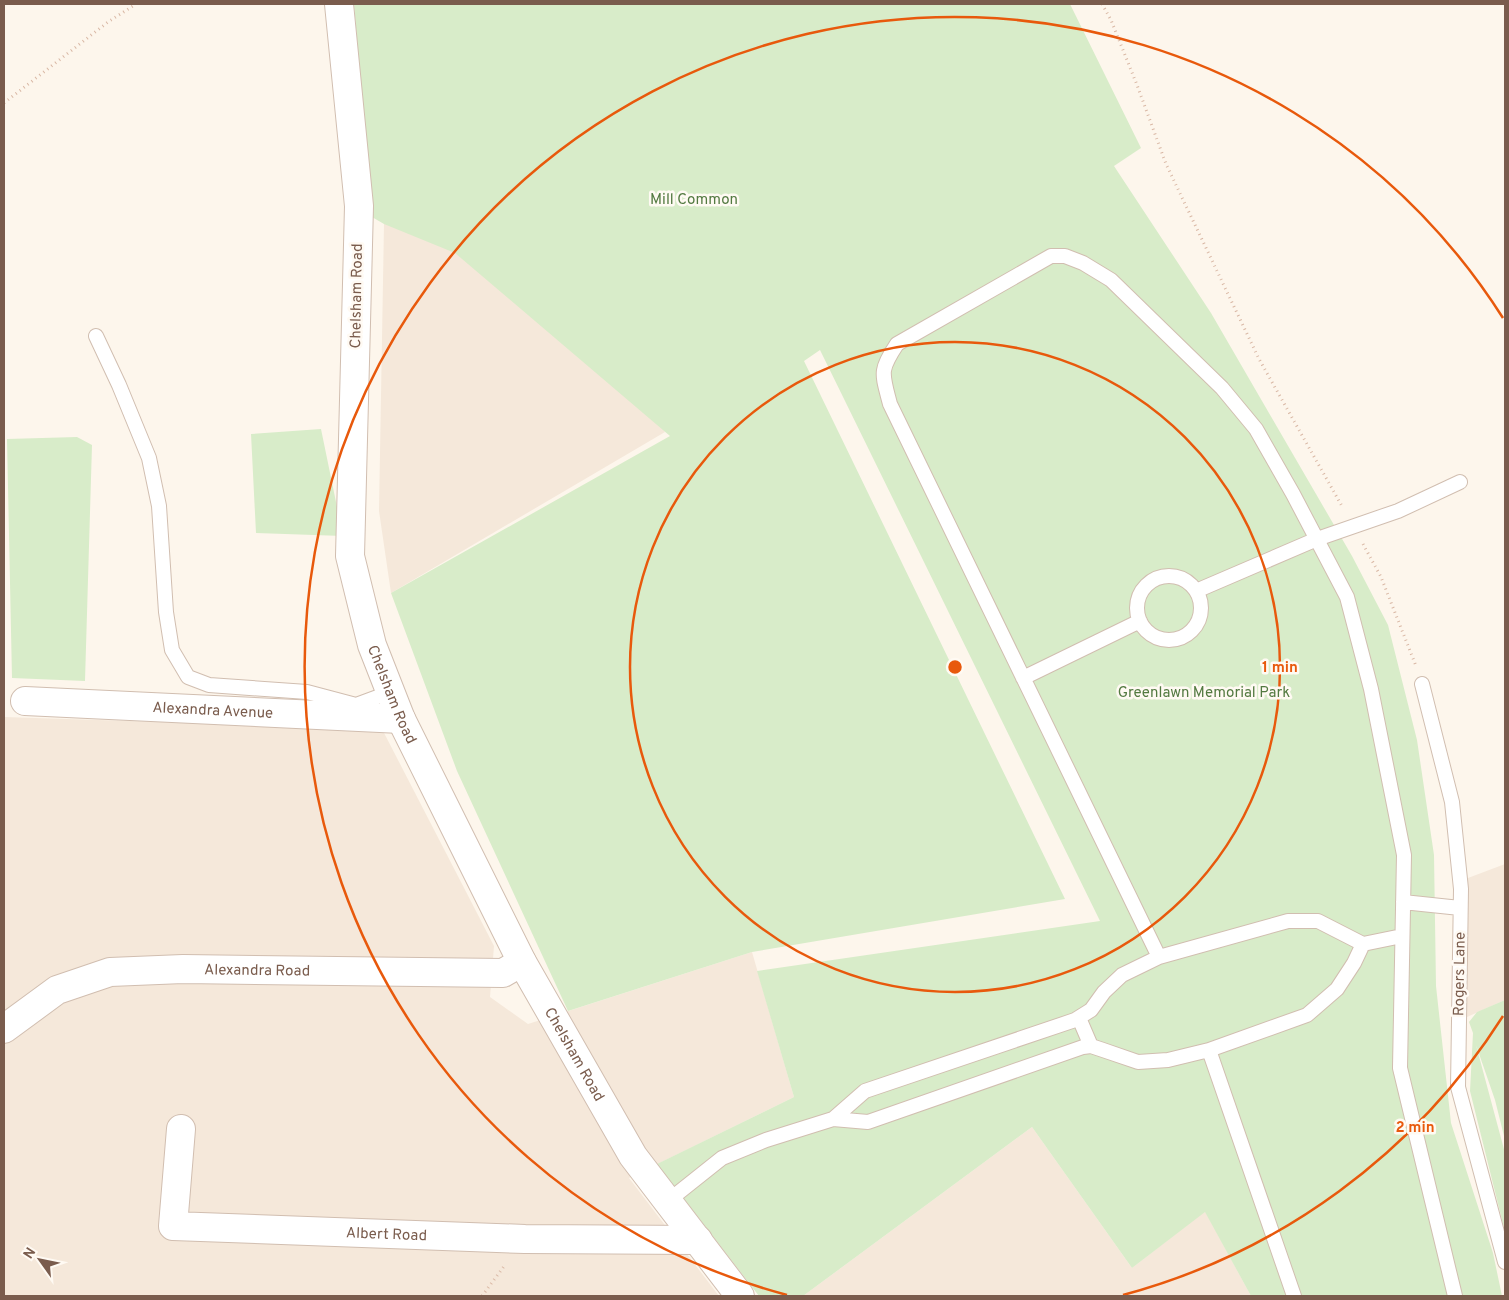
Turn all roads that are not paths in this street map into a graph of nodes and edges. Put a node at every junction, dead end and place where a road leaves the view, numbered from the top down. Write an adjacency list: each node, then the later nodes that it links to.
1 (339, 4): 9 (street, Chelsham Road)
2 (96, 336): 9 (lane)
3 (1460, 482): 4 (lane)
4 (1317, 540): 5 (lane); 7 (lane); 12 (lane)
5 (1196, 591): 6 (lane); 6 (lane)
6 (1140, 621): 7 (lane)
7 (1023, 678): 16 (lane)
8 (1422, 684): 13 (lane, Rogers Lane)
9 (391, 692): 11 (street, Chelsham Road)
10 (24, 702): 11 (street, Alexandra Avenue)
11 (401, 719): 17 (street, Chelsham Road)
12 (1403, 902): 13 (lane); 14 (lane)
13 (1460, 908): 26 (lane, Rogers Lane)
14 (1402, 936): 15 (lane); 29 (lane)
15 (1363, 944): 16 (lane); 21 (lane)
16 (1159, 957): 18 (lane)
17 (522, 962): 19 (street, Alexandra Road); 24 (street, Chelsham Road)
18 (1079, 1018): 20 (lane); 22 (lane)
19 (4, 1029)
20 (1090, 1046): 21 (lane); 22 (lane)
21 (1209, 1050): 28 (lane)
22 (833, 1120): 24 (lane)
23 (181, 1129): 25 (street, Albert Road)
24 (668, 1201): 25 (street, Chelsham Road)
25 (698, 1240): 27 (street, Chelsham Road)
26 (1505, 1262)
27 (740, 1296)
28 (1294, 1296)
29 (1456, 1296)

